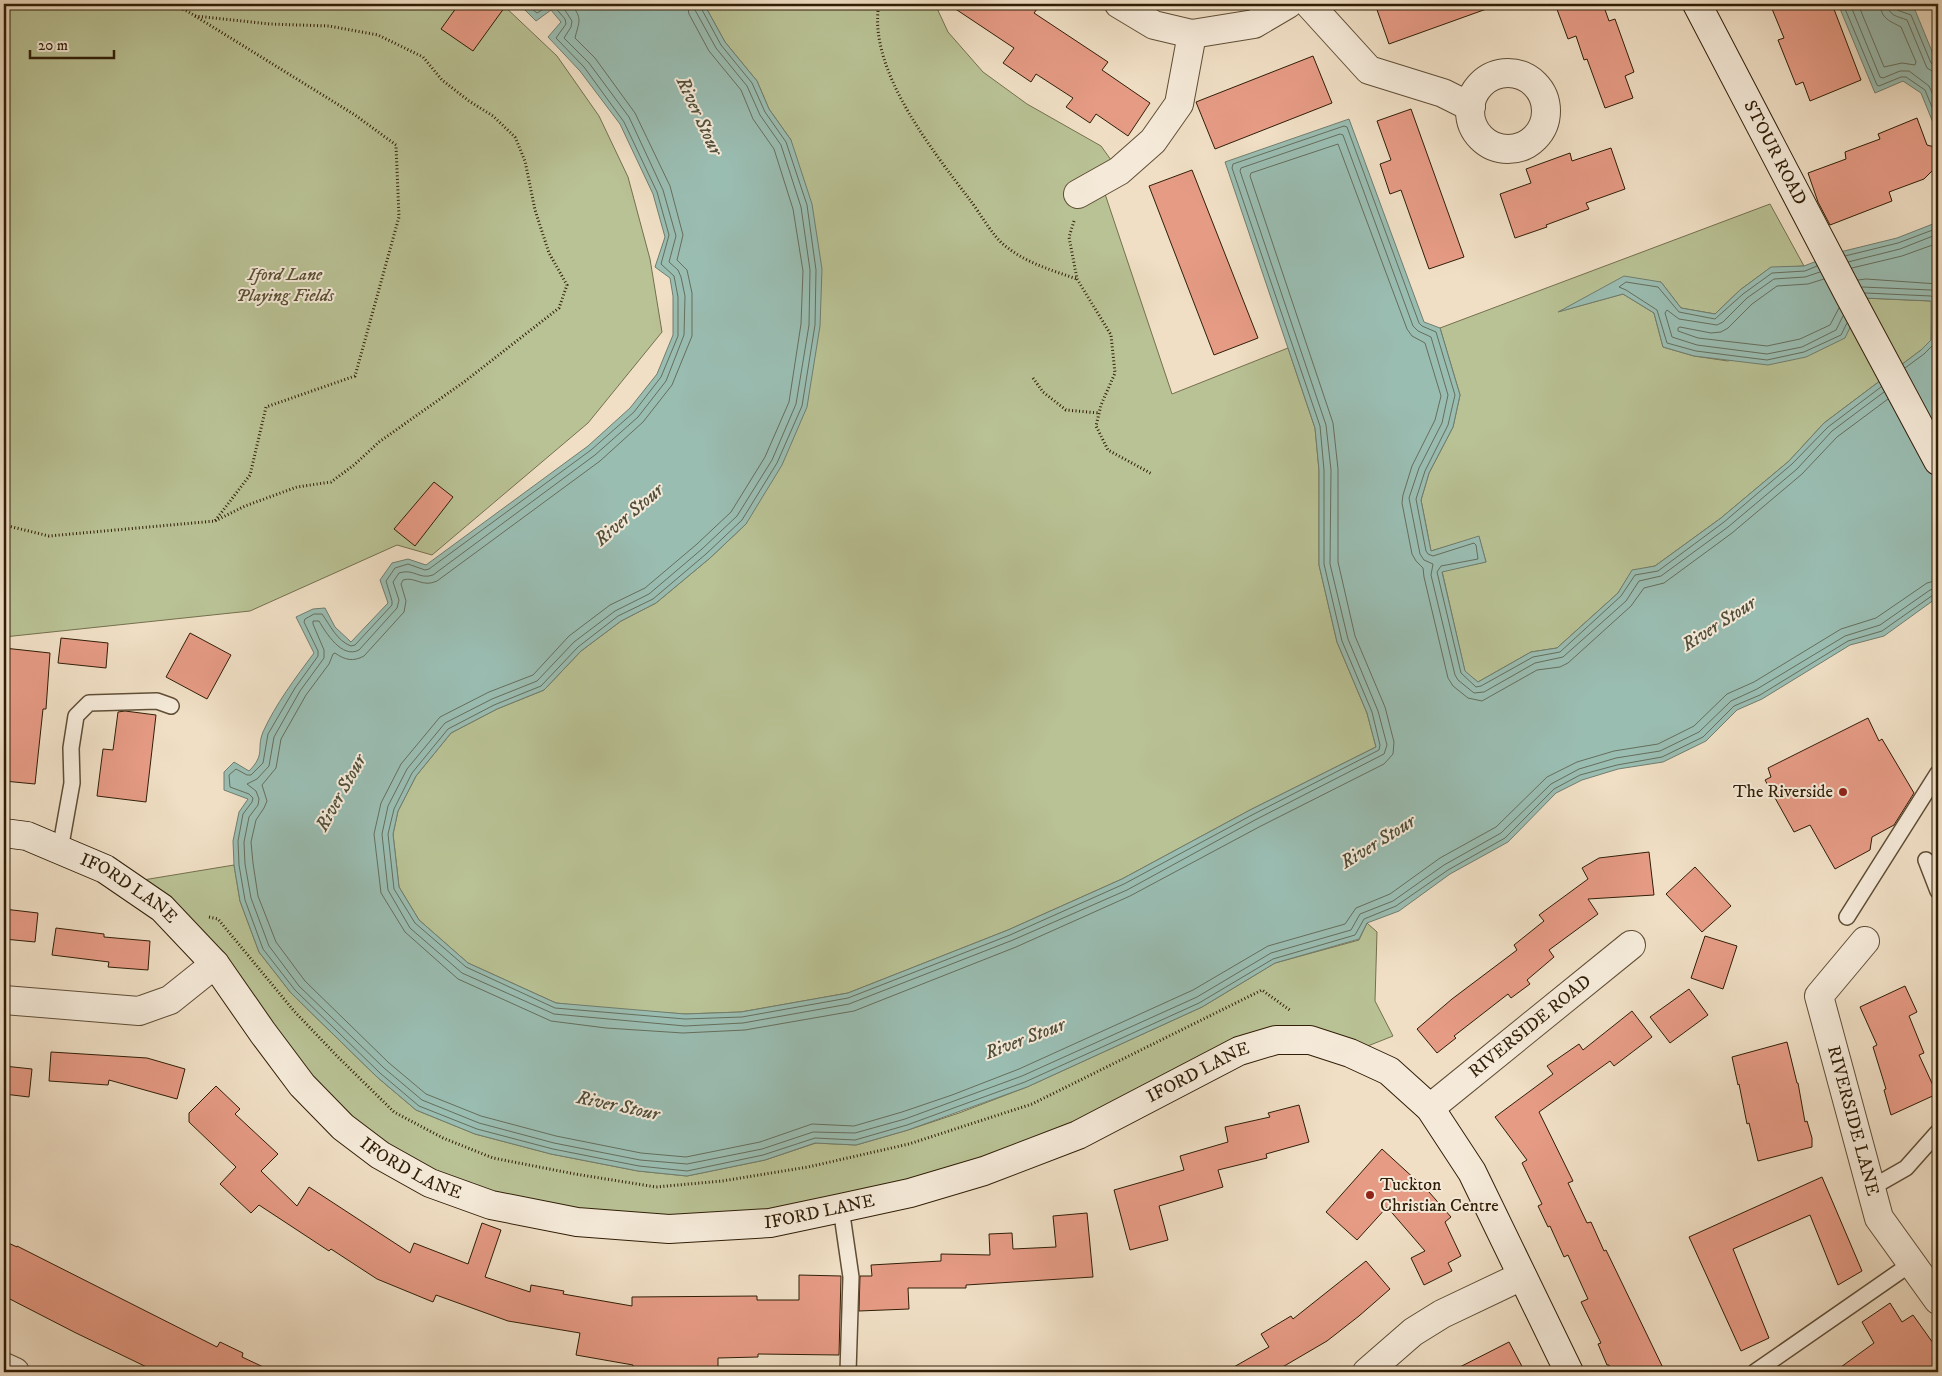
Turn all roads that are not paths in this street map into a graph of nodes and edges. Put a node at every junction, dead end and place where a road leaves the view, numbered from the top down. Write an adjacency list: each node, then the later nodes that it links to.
1 (1119, 4): 5 (street)
2 (1288, 4): 5 (street)
3 (1309, 4): 6 (street)
4 (1700, 6): 8 (street, STOUR ROAD)
5 (1192, 34): 7 (street)
6 (1471, 107)
7 (1078, 194)
8 (1938, 461)
9 (171, 706): 12 (lane)
10 (1938, 773): 15 (lane)
11 (4, 833): 12 (street, IFORD LANE)
12 (60, 850): 18 (street, IFORD LANE)
13 (1926, 860): 14 (lane)
14 (1938, 891)
15 (1847, 918)
16 (1866, 941): 22 (street, RIVERSIDE LANE)
17 (1632, 945): 20 (street, RIVERSIDE ROAD)
18 (215, 964): 19 (street); 23 (street, IFORD LANE)
19 (4, 1000)
20 (1430, 1108): 23 (street, IFORD LANE); 25 (street, IFORD LANE)
21 (1938, 1132): 22 (lane)
22 (1871, 1188): 24 (street, RIVERSIDE LANE)
23 (841, 1208): 29 (lane)
24 (1912, 1263): 26 (street, RIVERSIDE LANE); 32 (lane)
25 (1522, 1276): 30 (street); 31 (street, IFORD LANE)
26 (1938, 1300)
27 (4, 1367): 28 (street)
28 (15, 1372)
29 (848, 1372)
30 (1367, 1372)
31 (1569, 1372)
32 (1755, 1372)

